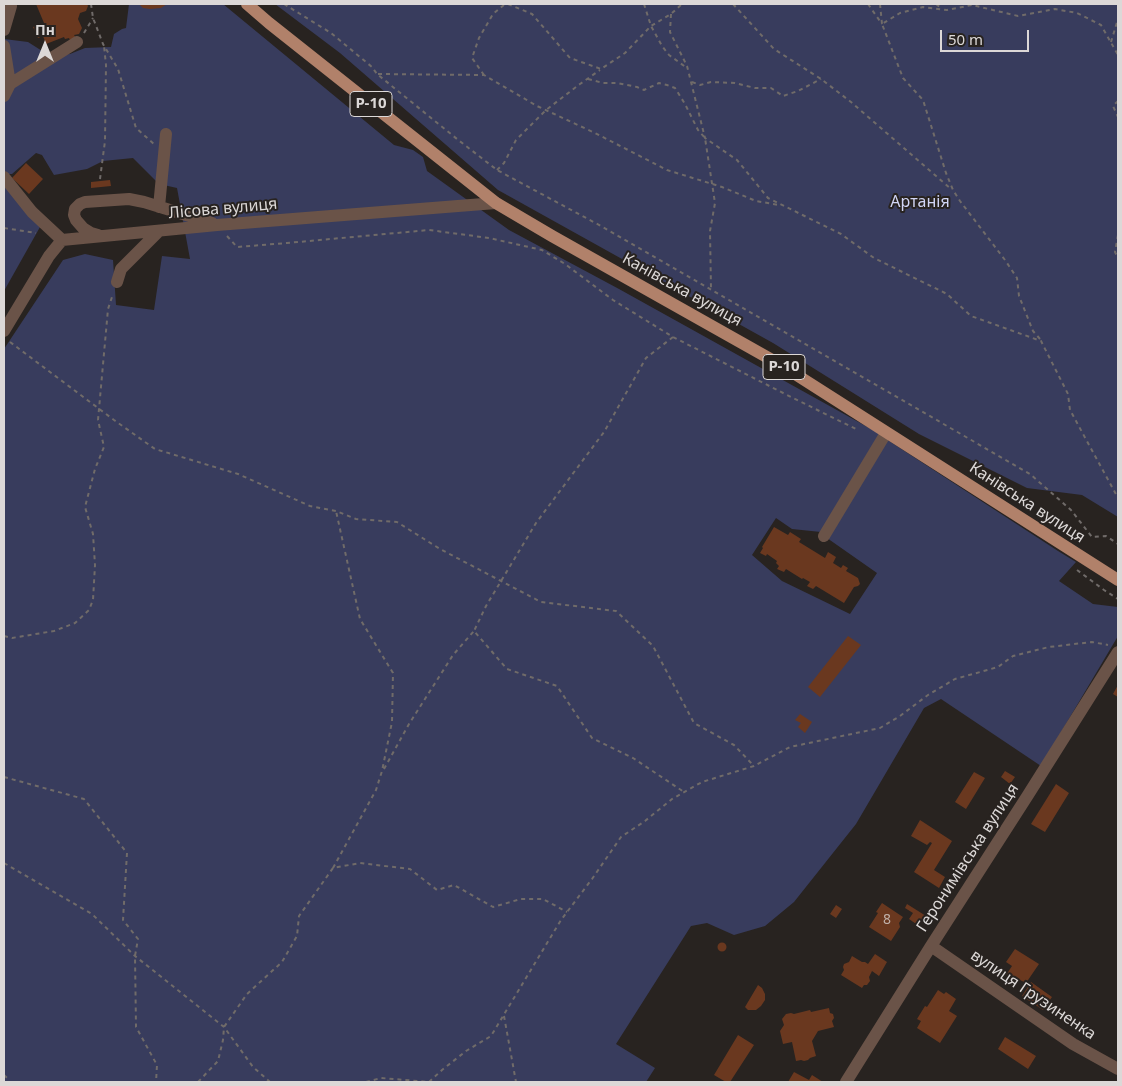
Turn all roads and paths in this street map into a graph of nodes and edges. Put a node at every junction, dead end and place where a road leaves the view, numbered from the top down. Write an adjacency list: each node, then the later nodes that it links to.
1 (10, 4): 18 (street)
2 (91, 4): 14 (path)
3 (247, 4): 44 (main road, Канівська вулиця / Р-10)
4 (284, 4): 26 (path)
5 (507, 4): 25 (path); 27 (path)
6 (644, 4): 17 (path)
7 (682, 4): 13 (path)
8 (733, 4): 29 (path)
9 (868, 4): 16 (path)
10 (880, 4): 16 (path)
11 (936, 4): 12 (path)
12 (943, 9): 16 (path); 20 (path)
13 (671, 14): 17 (path); 24 (path)
14 (93, 18): 19 (path); 21 (path)
15 (1118, 19): 20 (path)
16 (882, 24): 43 (path)
17 (651, 26): 24 (path); 25 (path)
18 (4, 30)
19 (78, 42): 31 (street)
20 (1112, 42): 23 (path)
21 (104, 44): 38 (path); 41 (path)
22 (4, 46): 31 (street)
23 (1118, 55)
24 (688, 69): 30 (path)
25 (601, 70): 28 (path)
26 (377, 74): 27 (path); 39 (path)
27 (484, 75): 34 (path)
28 (588, 79): 34 (path); 37 (path)
29 (821, 79): 30 (path); 43 (path)
30 (692, 82): 37 (path)
31 (10, 84): 32 (street)
32 (4, 96)
33 (1118, 101): 35 (path)
34 (546, 110): 39 (path); 42 (path)
35 (1118, 117)
36 (166, 134): 38 (street)
37 (705, 138): 42 (path); 45 (path)
38 (164, 150): 46 (street)
39 (497, 170): 56 (path)
40 (4, 177): 53 (street)
41 (100, 179)
42 (711, 183): 45 (path); 56 (path)
43 (953, 190): 60 (path)
44 (496, 203): 47 (street, Лісова вулиця); 63 (main road, Канівська вулиця / Р-10)
45 (784, 206): 60 (path)
46 (159, 207): 47 (street); 51 (street)
47 (217, 225): 49 (street, Лісова вулиця); 58 (path)
48 (4, 228): 50 (path)
49 (159, 231): 51 (street, Лісова вулиця); 55 (street)
50 (38, 233)
51 (101, 236): 53 (street, Лісова вулиця)
52 (1118, 236): 54 (path)
53 (62, 240): 57 (street)
54 (1118, 258)
55 (117, 282): 61 (path)
56 (710, 289): 67 (path)
57 (4, 332)
58 (673, 337): 62 (path); 70 (path)
59 (4, 338): 61 (path)
60 (1041, 341): 64 (path)
61 (99, 409): 65 (path); 73 (path)
62 (863, 432)
63 (886, 433): 66 (street); 69 (main road, Канівська вулиця / Р-10)
64 (1118, 497)
65 (336, 511): 70 (path); 76 (path)
66 (824, 536)
67 (1118, 544)
68 (1072, 566): 71 (path)
69 (1118, 580)
70 (502, 581): 72 (path); 75 (path)
71 (1118, 599)
72 (474, 631): 76 (path); 78 (path)
73 (4, 636)
74 (1114, 649): 75 (path); 82 (street, Геронимівська вулиця)
75 (754, 766): 78 (path)
76 (382, 772): 80 (path)
77 (4, 777): 83 (path)
78 (684, 792): 81 (path)
79 (4, 863): 83 (path)
80 (333, 868): 81 (path); 85 (path)
81 (567, 912): 84 (path)
82 (931, 946): 86 (street, вулиця Грузиненка); 95 (street, Геронимівська вулиця)
83 (135, 956): 85 (path); 89 (path)
84 (504, 1014): 93 (path); 94 (path)
85 (224, 1027): 90 (path); 91 (path)
86 (1118, 1069)
87 (4, 1075): 88 (path)
88 (9, 1082)
89 (156, 1082)
90 (198, 1082)
91 (270, 1082)
92 (366, 1082): 93 (path)
93 (429, 1082)
94 (516, 1082)
95 (846, 1082)

